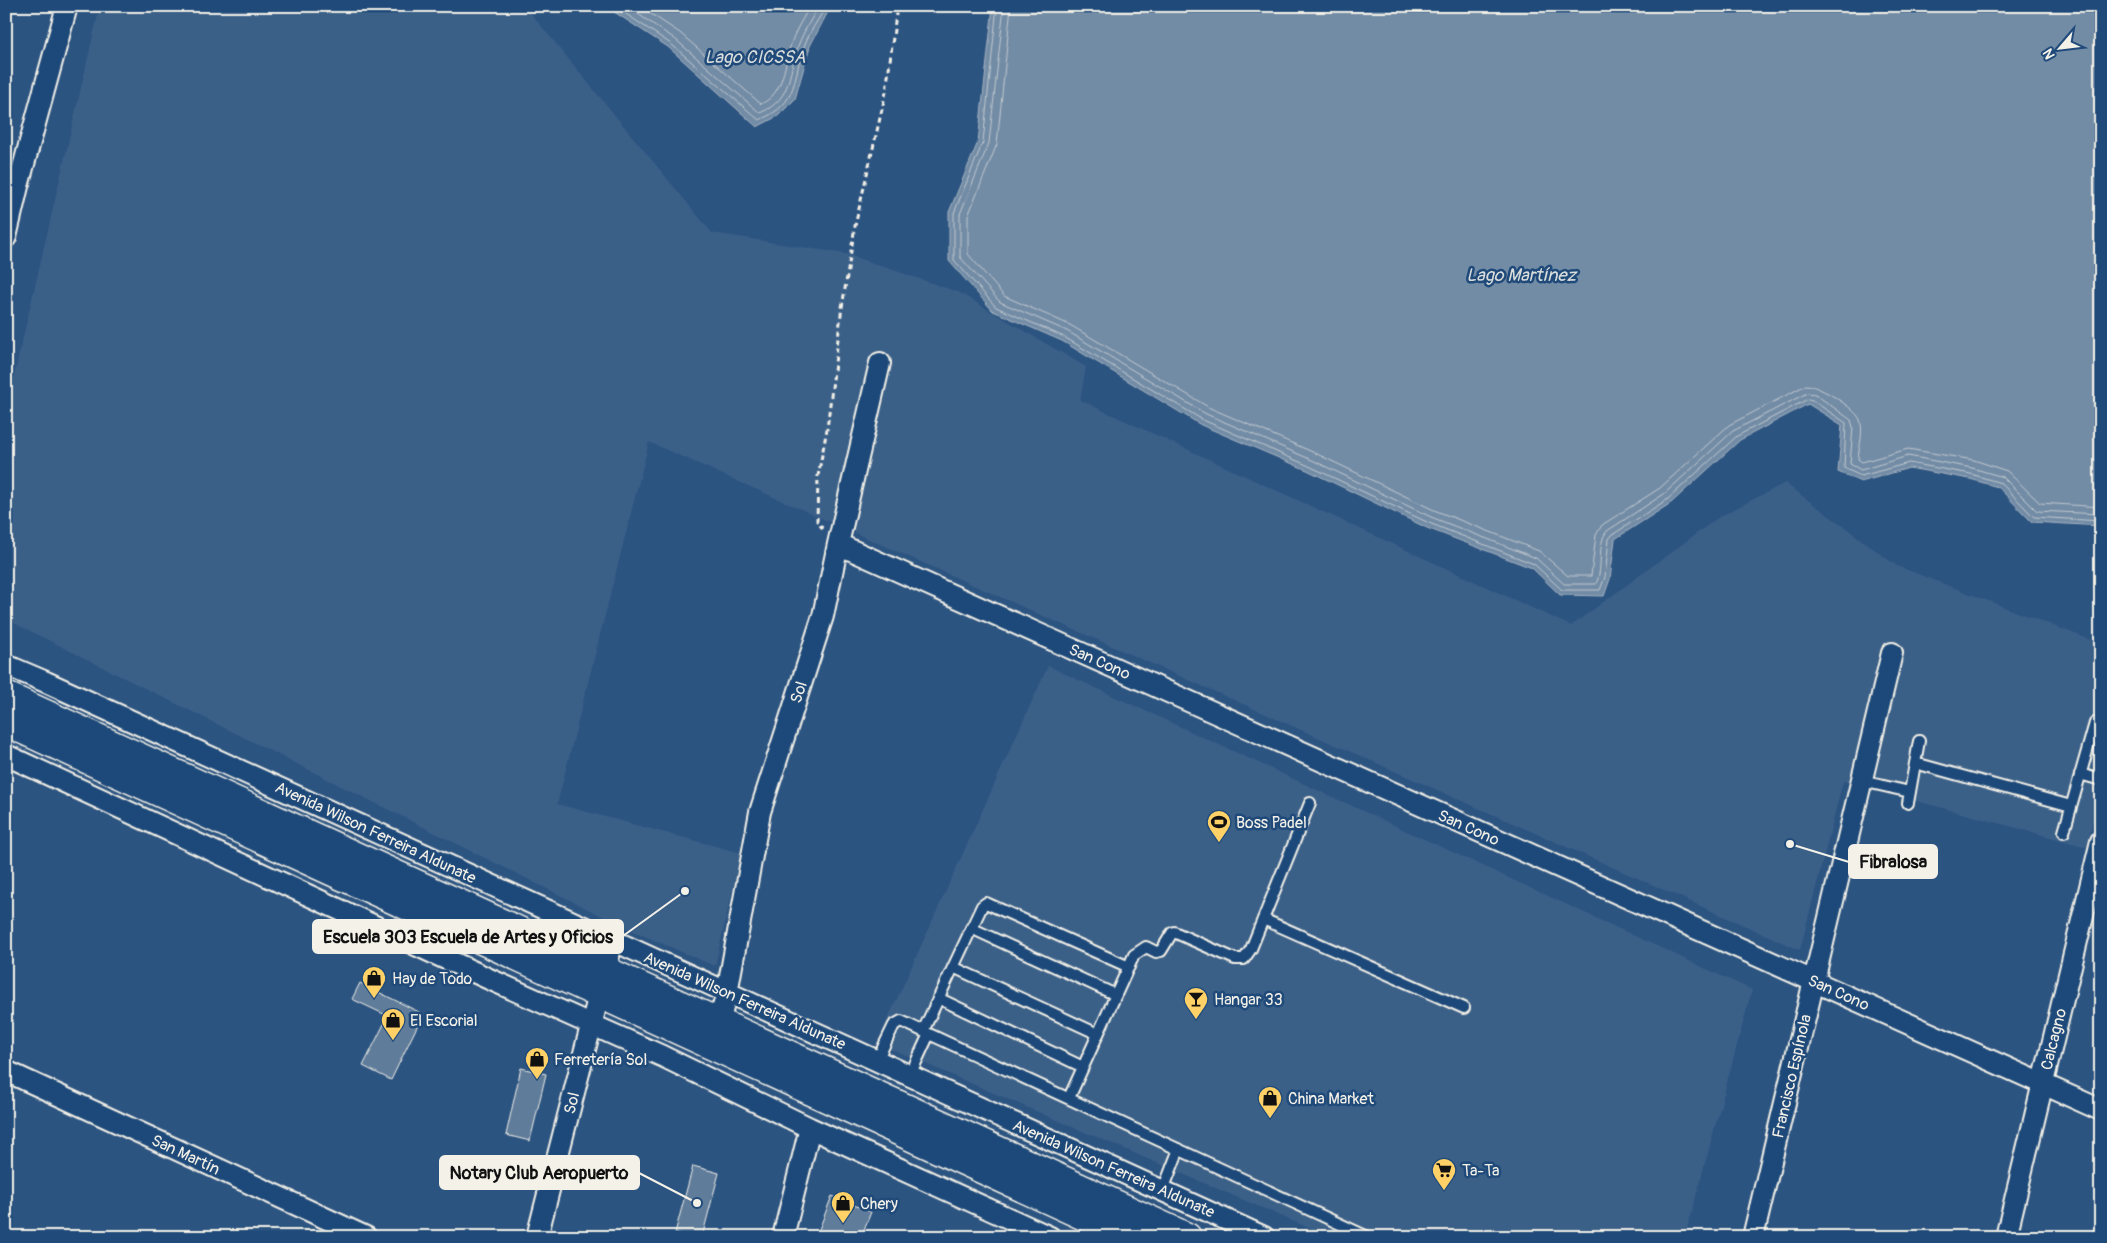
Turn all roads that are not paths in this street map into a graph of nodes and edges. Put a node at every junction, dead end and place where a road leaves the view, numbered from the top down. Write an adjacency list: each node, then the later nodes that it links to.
1 (67, 6): 2 (street)
2 (12, 182): 3 (street)
3 (6, 237)
4 (880, 362): 5 (street, Sol)
5 (838, 544): 28 (street, San Cono); 30 (street, Sol)
6 (1892, 653): 16 (street, Francisco Espínola)
7 (6, 665): 25 (street, Avenida Wilson Ferreira Aldunate)
8 (6, 696): 29 (main road, Avenida Wilson Ferreira Aldunate)
9 (6, 722): 29 (main road, Avenida Wilson Ferreira Aldunate)
10 (2095, 723): 14 (lane)
11 (1919, 741): 13 (lane)
12 (6, 755): 35 (street)
13 (1915, 763): 17 (lane); 20 (lane)
14 (2080, 774): 15 (lane); 20 (lane)
15 (2101, 780)
16 (1862, 781): 17 (lane); 28 (street, Francisco Espínola)
17 (1910, 792): 19 (lane)
18 (1310, 803): 23 (lane)
19 (1908, 803)
20 (2071, 806): 21 (lane)
21 (2064, 832)
22 (2101, 842): 42 (street, Calcagno)
23 (1263, 919): 26 (lane); 33 (lane)
24 (971, 928): 26 (lane); 27 (lane); 31 (lane)
25 (613, 940): 29 (street, Sol); 30 (street, Avenida Wilson Ferreira Aldunate)
26 (1129, 966): 31 (lane)
27 (953, 967): 32 (lane); 37 (lane)
28 (1814, 981): 42 (street, San Cono); 56 (street, Francisco Espínola)
29 (602, 982): 34 (main road, Avenida Wilson Ferreira Aldunate); 35 (street, Sol); 52 (main road, Avenida Wilson Ferreira Aldunate)
30 (727, 993): 34 (street, Sol); 38 (street, Avenida Wilson Ferreira Aldunate)
31 (1116, 995): 37 (lane)
32 (938, 998): 36 (lane); 39 (lane)
33 (1464, 1008)
34 (719, 1022): 53 (main road, Avenida Wilson Ferreira Aldunate)
35 (591, 1024): 45 (street); 49 (street, Sol)
36 (926, 1032): 38 (lane); 41 (lane); 43 (lane)
37 (1098, 1034): 39 (lane)
38 (877, 1060): 41 (street, Avenida Wilson Ferreira Aldunate)
39 (1083, 1067): 43 (lane)
40 (6, 1071): 48 (street, San Martín)
41 (910, 1075): 47 (street, Avenida Wilson Ferreira Aldunate)
42 (2042, 1084): 44 (street, San Cono); 57 (street, Calcagno)
43 (1069, 1098): 46 (lane)
44 (2101, 1110)
45 (810, 1128): 50 (street); 51 (street)
46 (1179, 1149): 47 (lane); 55 (lane)
47 (1163, 1190): 54 (street, Avenida Wilson Ferreira Aldunate)
48 (366, 1237)
49 (537, 1237)
50 (783, 1237)
51 (1050, 1237)
52 (1130, 1237)
53 (1187, 1237)
54 (1264, 1237)
55 (1368, 1237)
56 (1753, 1237)
57 (2006, 1237)

